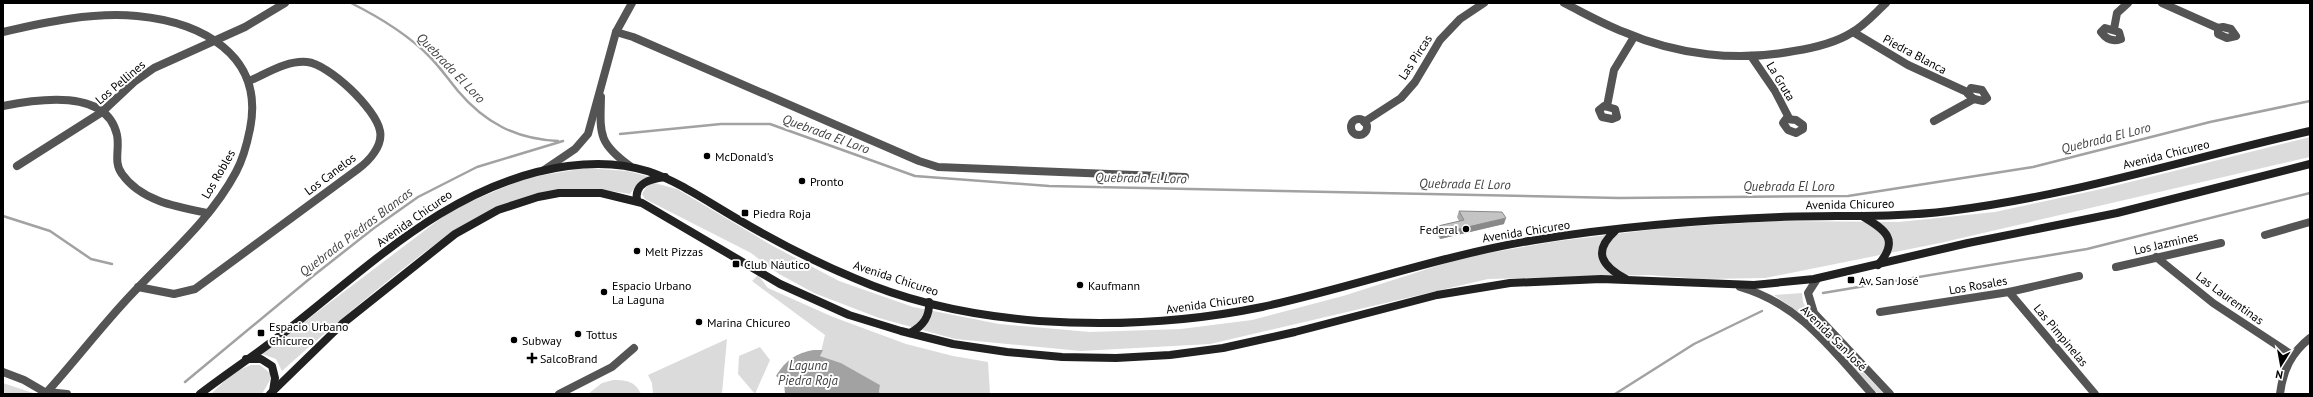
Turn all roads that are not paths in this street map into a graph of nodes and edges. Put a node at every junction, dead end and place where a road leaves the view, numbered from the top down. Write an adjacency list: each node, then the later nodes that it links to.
1 (285, 3): 16 (street, Los Pellines)
2 (632, 3): 13 (street)
3 (1484, 3): 27 (street, Las Pircas)
4 (1564, 3): 9 (street)
5 (1569, 3): 9 (street)
6 (1886, 3): 14 (street)
7 (2128, 3): 11 (street)
8 (2162, 3): 10 (street)
9 (1576, 9): 15 (street)
10 (2218, 28)
11 (2114, 29)
12 (3, 32): 16 (street, Los Robles)
13 (616, 32): 19 (street); 34 (street)
14 (1853, 32): 17 (street); 20 (street, Piedra Blanca)
15 (1634, 36): 17 (street); 23 (street)
16 (216, 40): 18 (street, Los Robles); 24 (street, Los Pellines)
17 (1751, 56): 25 (street, La Gruta)
18 (250, 81): 36 (street, Los Robles); 49 (street, Los Canelos)
19 (601, 87): 31 (street); 32 (street)
20 (1968, 92): 21 (street, Piedra Blanca); 21 (street, Piedra Blanca)
21 (1974, 99): 26 (street)
22 (3, 106): 24 (street)
23 (1607, 106)
24 (102, 112): 30 (street, Los Pellines); 36 (street)
25 (1789, 118)
26 (1934, 121)
27 (1364, 122)
28 (2310, 131): 37 (main road, Avenida Chicureo)
29 (2310, 164): 43 (main road)
30 (17, 166)
31 (630, 166): 32 (main road, Avenida Chicureo); 33 (main road, Avenida Chicureo)
32 (544, 170): 57 (main road, Avenida Chicureo)
33 (666, 177): 35 (main road); 51 (main road, Avenida Chicureo)
34 (1185, 177)
35 (637, 201): 53 (main road); 60 (main road)
36 (208, 213): 49 (street, Los Robles)
37 (1862, 216): 39 (main road, Avenida Chicureo); 43 (main road)
38 (2310, 222): 40 (street)
39 (1615, 231): 47 (main road); 51 (main road, Avenida Chicureo)
40 (2265, 235)
41 (2221, 243): 42 (street, Los Jazmines)
42 (2156, 257): 44 (street, Los Jazmines); 56 (street, Las Laurentinas)
43 (1878, 266): 46 (main road)
44 (2116, 267)
45 (2079, 276): 50 (street, Los Rosales)
46 (1817, 279): 48 (main road); 65 (street, Avenida San José)
47 (1628, 280): 48 (main road); 53 (main road)
48 (1733, 286): 64 (street, Avenida San José)
49 (138, 288): 59 (street, Los Robles)
50 (2009, 292): 52 (street, Los Rosales); 66 (street, Las Pimpinelas)
51 (929, 302): 53 (main road)
52 (1880, 312)
53 (910, 334)
54 (2310, 338): 56 (street)
55 (634, 348): 63 (street)
56 (2292, 355): 67 (street)
57 (246, 360): 60 (main road); 62 (main road, Avenida Chicureo)
58 (3, 372): 59 (street)
59 (47, 393): 61 (street)
60 (271, 393)
61 (67, 394)
62 (200, 394)
63 (559, 394)
64 (1872, 394)
65 (1890, 394)
66 (2095, 394)
67 (2280, 394)

